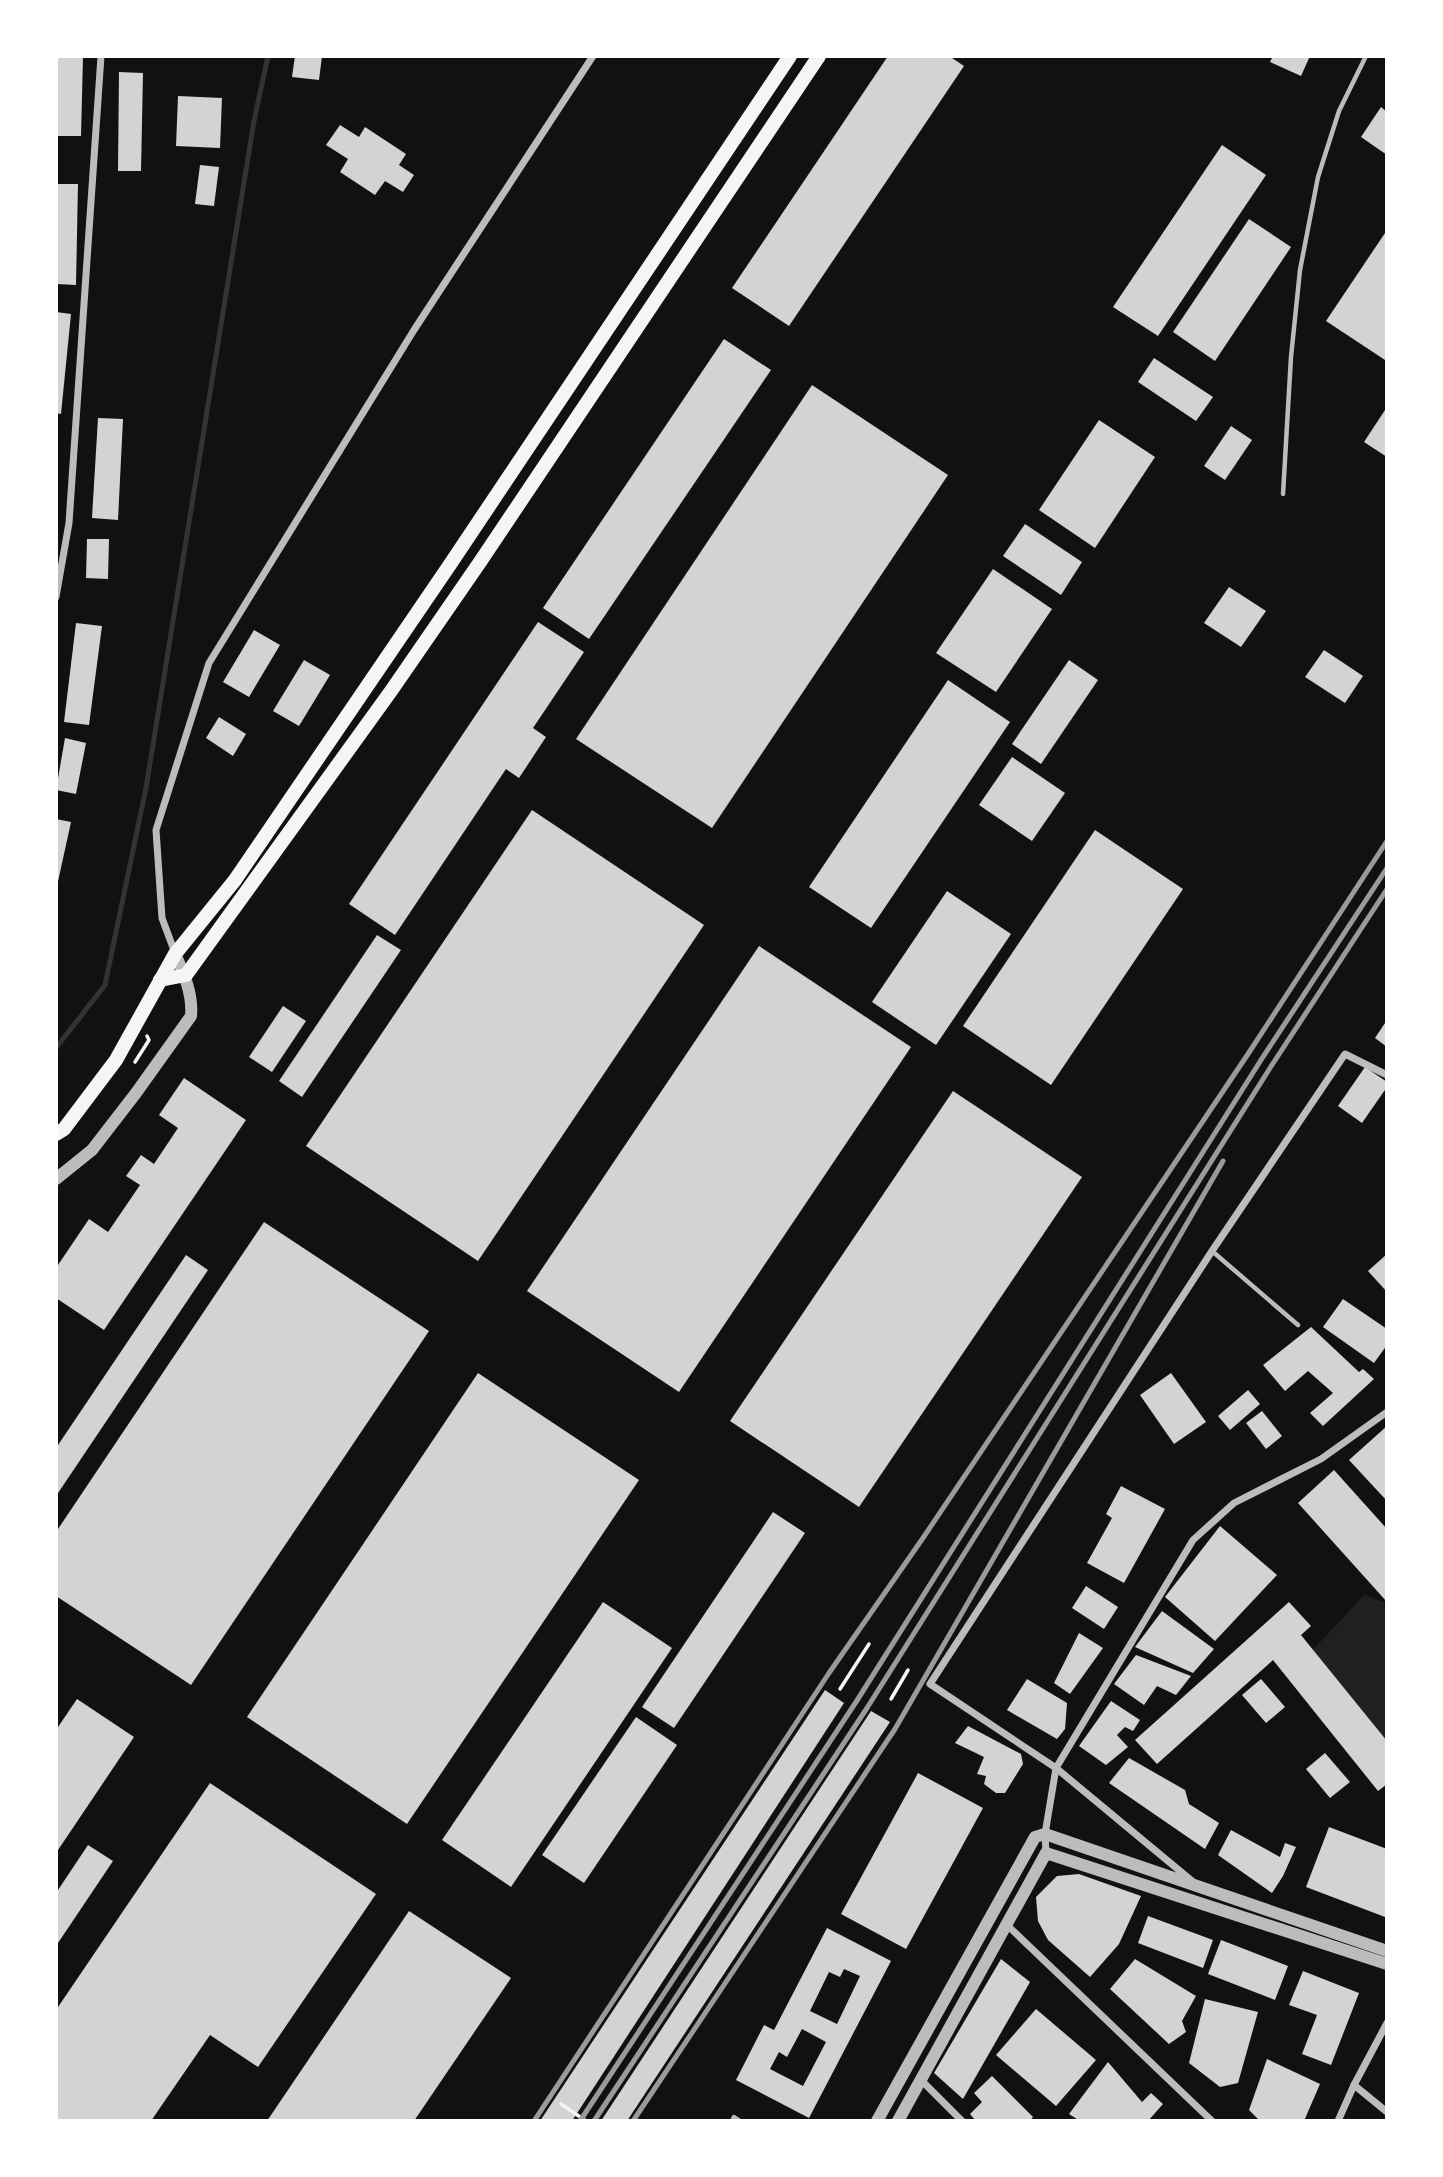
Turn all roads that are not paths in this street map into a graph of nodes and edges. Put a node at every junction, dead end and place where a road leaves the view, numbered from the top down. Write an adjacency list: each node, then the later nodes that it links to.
1 (100, 56): 7 (street)
2 (593, 56): 12 (street)
3 (790, 56): 8 (main road)
4 (819, 56): 9 (main road)
5 (1366, 56): 6 (lane)
6 (1283, 494)
7 (56, 597)
8 (373, 678): 9 (main road); 10 (main road)
9 (391, 691): 11 (main road)
10 (235, 880): 11 (main road); 12 (main road)
11 (246, 891): 13 (main road)
12 (175, 954): 13 (street); 14 (main road)
13 (186, 975): 14 (main road); 17 (street)
14 (160, 980): 16 (main road)
15 (1387, 1075): 18 (street)
16 (60, 1131)
17 (56, 1179)
18 (1212, 1251): 19 (lane); 21 (street)
19 (1298, 1325)
20 (1387, 1412): 21 (street)
21 (1056, 1768): 22 (street); 24 (street)
22 (1045, 1834): 23 (street); 24 (street); 34 (street)
23 (1046, 1853): 25 (street); 27 (street)
24 (1198, 1885): 26 (street)
25 (1007, 1925): 29 (street); 37 (street)
26 (1387, 1951)
27 (1387, 1964)
28 (1387, 2023): 30 (street)
29 (920, 2078): 35 (street); 36 (street)
30 (1354, 2085): 31 (street); 38 (street)
31 (1387, 2112)
32 (732, 2121): 33 (lane)
33 (740, 2121)
34 (877, 2121)
35 (898, 2121)
36 (961, 2121)
37 (1212, 2121)
38 (1338, 2121)

